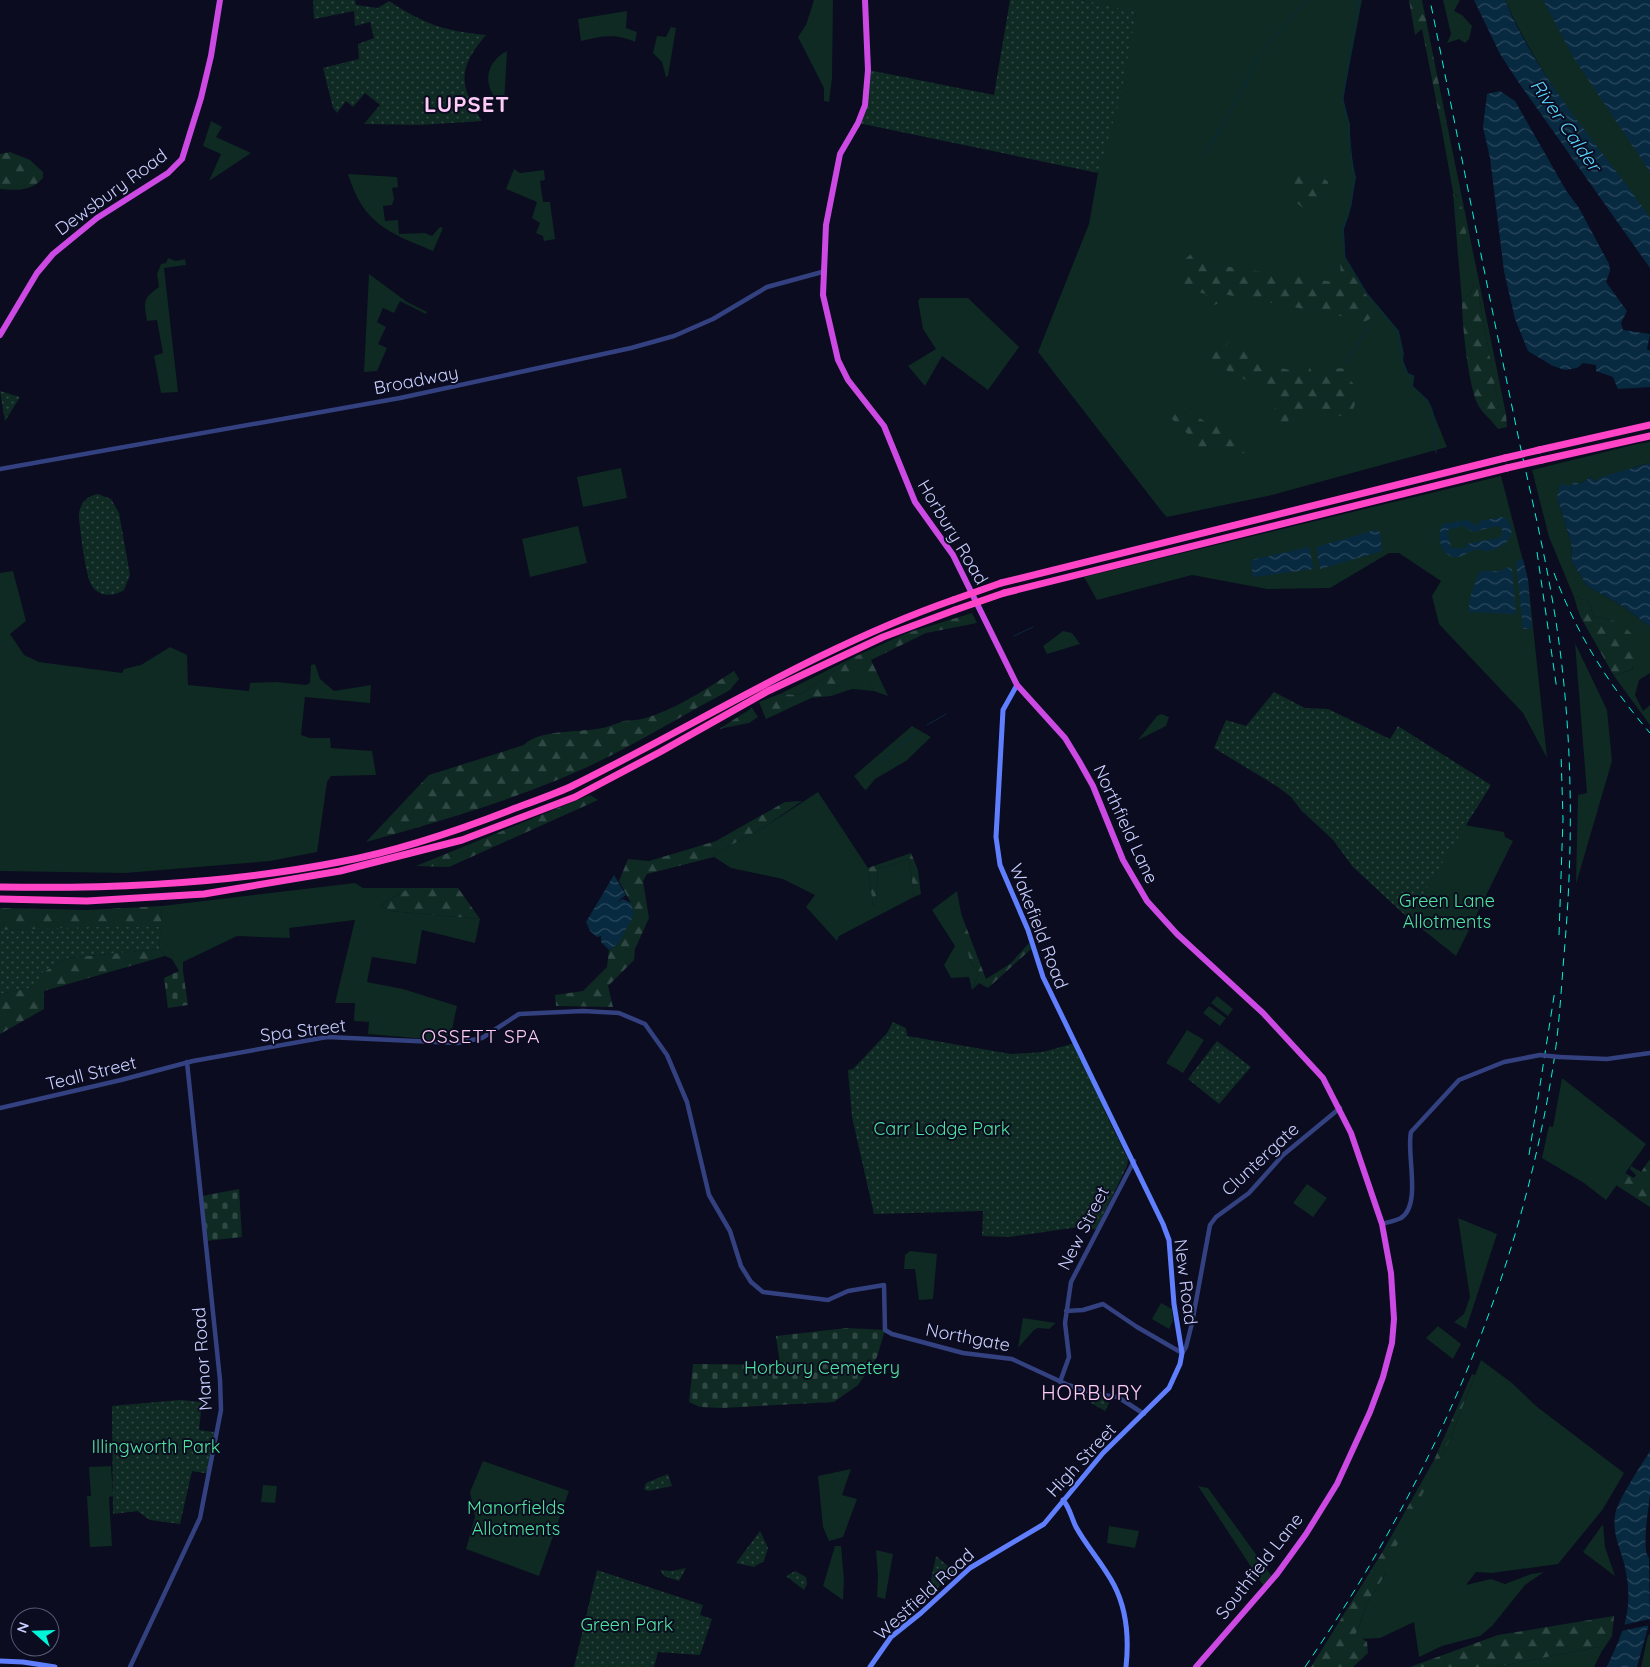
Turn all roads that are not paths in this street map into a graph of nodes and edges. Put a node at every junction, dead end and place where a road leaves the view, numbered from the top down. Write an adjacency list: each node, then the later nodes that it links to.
1 (220, 0): 4 (highway, Dewsbury Road)
2 (865, 0): 3 (highway, Horbury Road)
3 (822, 272): 7 (street, Broadway); 8 (highway, Horbury Road)
4 (0, 335)
5 (1650, 424): 10 (highway, bridge)
6 (1650, 436): 11 (highway, bridge)
7 (0, 468)
8 (976, 598): 9 (highway, Northfield Lane)
9 (1017, 685): 15 (highway, Northfield Lane); 16 (main road, Wakefield Road)
10 (0, 887)
11 (0, 899)
12 (1650, 1053): 17 (street, bridge)
13 (188, 1062): 14 (street, Teall Street); 19 (street, Spa Street); 27 (street, Manor Road)
14 (0, 1108)
15 (1340, 1108): 17 (highway, Southfield Lane); 20 (street, Cluntergate)
16 (1134, 1161): 18 (street, New Street); 20 (main road, New Road)
17 (1382, 1224): 30 (highway, Southfield Lane)
18 (1066, 1311): 20 (street); 21 (street, New Street)
19 (885, 1330): 21 (street, Northgate)
20 (1182, 1353): 22 (main road, High Street)
21 (1060, 1382): 22 (street, Northgate)
22 (1144, 1414): 23 (main road, High Street)
23 (1062, 1500): 24 (main road, High Street); 29 (main road)
24 (1002, 1547): 28 (main road, Westfield Road)
25 (0, 1662): 26 (main road)
26 (54, 1667)
27 (130, 1667)
28 (870, 1667)
29 (1126, 1667)
30 (1196, 1667)

